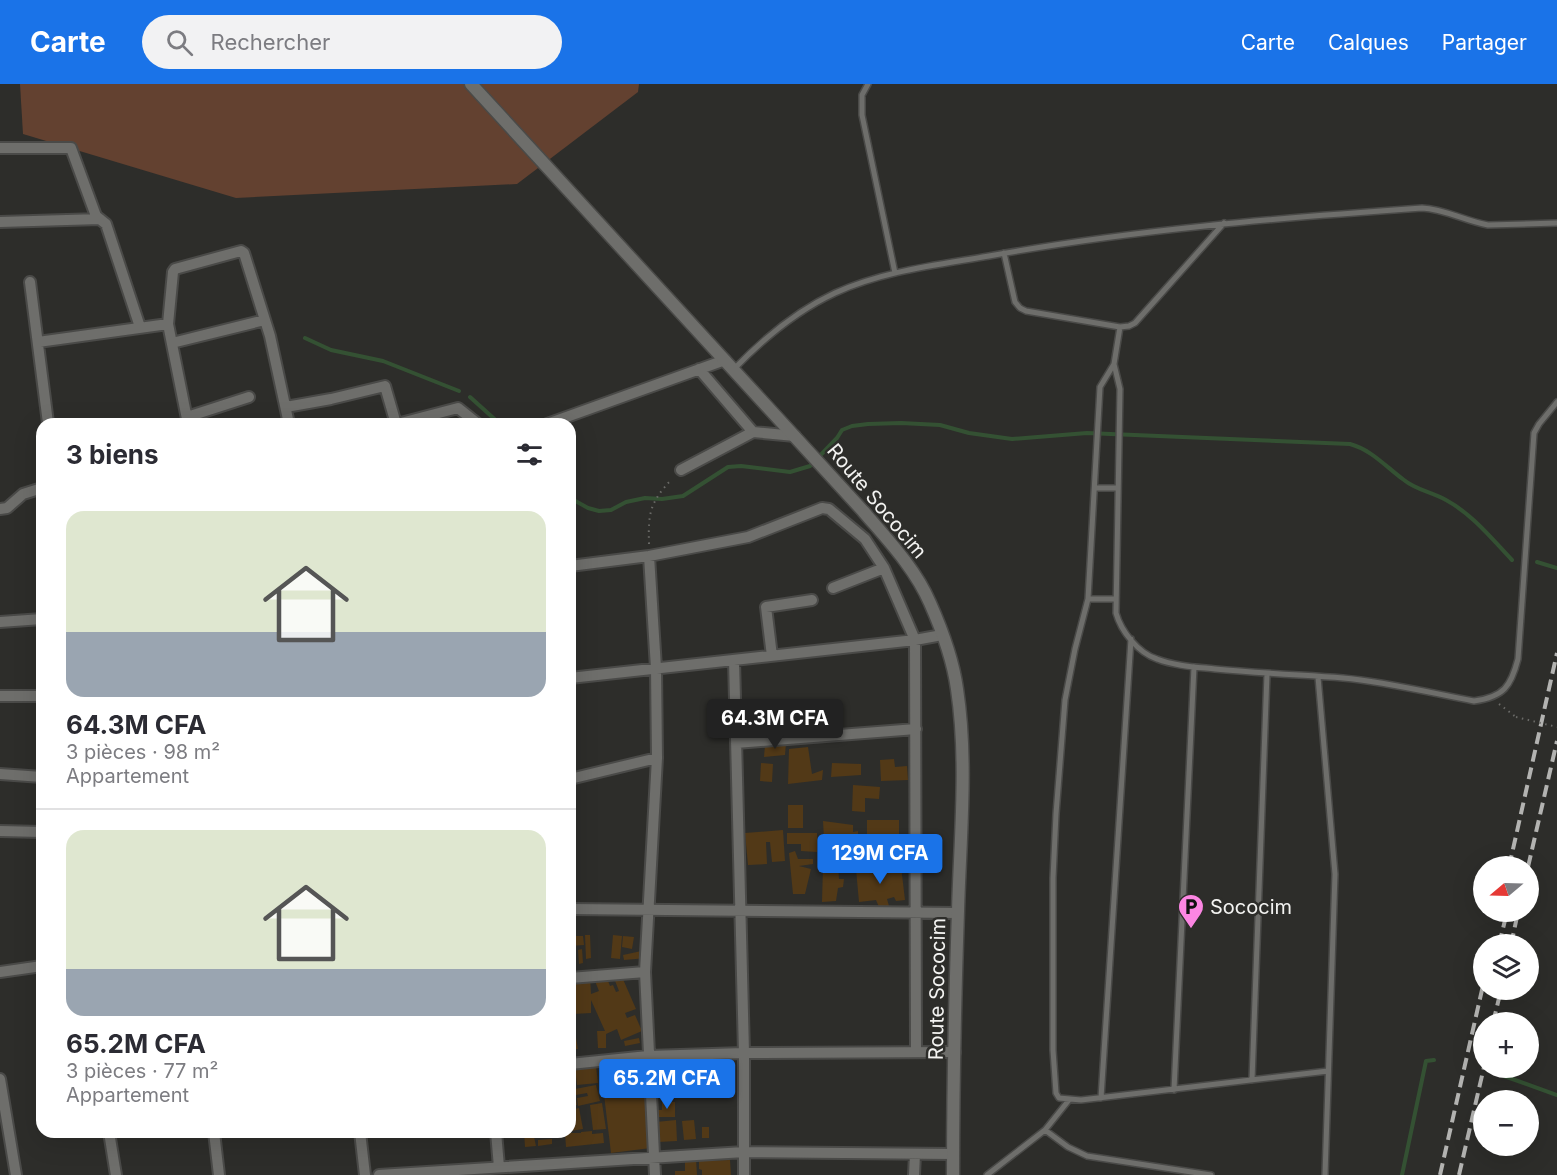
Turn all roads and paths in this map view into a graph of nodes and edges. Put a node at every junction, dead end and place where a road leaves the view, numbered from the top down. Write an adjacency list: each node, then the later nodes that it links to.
1 (471, 84): 17 (street, Route Sococim)
2 (868, 84): 9 (lane)
3 (0, 148): 4 (street)
4 (100, 219): 5 (street); 13 (street)
5 (0, 222)
6 (1224, 223): 7 (lane); 8 (lane); 14 (lane)
7 (1557, 223)
8 (1004, 253): 9 (lane); 14 (lane)
9 (895, 273): 17 (lane)
10 (30, 282): 15 (street)
11 (265, 320): 12 (street); 16 (street); 22 (street)
12 (168, 324): 13 (street); 16 (street)
13 (140, 327): 15 (street)
14 (1120, 327): 18 (lane)
15 (38, 342): 23 (street)
16 (172, 343): 24 (street)
17 (730, 364): 19 (street); 32 (street, Route Sococim)
18 (1114, 364): 34 (lane); 35 (lane)
19 (699, 369): 30 (street); 31 (street)
20 (249, 397): 25 (street)
21 (1557, 402): 59 (lane)
22 (286, 407): 26 (street); 27 (street)
23 (47, 418)
24 (186, 418)
25 (195, 418)
26 (289, 418)
27 (395, 418)
28 (420, 418): 29 (street)
29 (470, 418)
30 (564, 418)
31 (753, 432): 32 (street); 33 (street)
32 (795, 436): 47 (street, Route Sococim)
33 (681, 470): 38 (path)
34 (1095, 488): 35 (lane); 42 (lane)
35 (1118, 488): 43 (lane)
36 (36, 490): 37 (street)
37 (0, 509)
38 (649, 556): 39 (street); 40 (street); 53 (street)
39 (576, 565)
40 (884, 568): 41 (street); 49 (street)
41 (833, 588)
42 (1088, 599): 43 (lane); 88 (lane)
43 (1116, 599): 48 (lane)
44 (812, 600): 50 (street)
45 (36, 619): 46 (street)
46 (0, 622)
47 (942, 635): 49 (street); 73 (street, Route Sococim)
48 (1131, 638): 52 (lane); 87 (lane)
49 (915, 640): 50 (street); 61 (street)
50 (772, 656): 51 (street)
51 (734, 660): 53 (street); 62 (street)
52 (1194, 667): 54 (lane); 86 (lane)
53 (656, 668): 55 (street); 63 (street)
54 (1267, 674): 56 (lane); 85 (lane)
55 (576, 677)
56 (1318, 677): 59 (lane); 83 (lane)
57 (0, 696): 58 (street)
58 (36, 696)
59 (1491, 699): 60 (path, bridge)
60 (1557, 727)
61 (916, 729): 62 (street); 72 (street)
62 (736, 743): 71 (street)
63 (657, 758): 66 (street); 70 (street)
64 (0, 774): 65 (street)
65 (36, 777)
66 (576, 778)
67 (0, 831): 68 (street)
68 (36, 832)
69 (576, 909): 70 (street)
70 (648, 909): 71 (street); 76 (street)
71 (740, 910): 72 (street); 80 (street)
72 (916, 913): 73 (street); 78 (street)
73 (958, 913): 79 (street, Route Sococim)
74 (36, 967): 75 (street)
75 (0, 972)
76 (645, 972): 77 (street); 81 (street)
77 (576, 978)
78 (916, 1052): 79 (street); 80 (street)
79 (955, 1052): 97 (street, Route Sococim)
80 (744, 1053): 81 (street); 95 (street)
81 (648, 1056): 82 (street); 98 (street)
82 (576, 1063)
83 (1328, 1071): 85 (lane); 111 (lane)
84 (0, 1079): 89 (street)
85 (1252, 1080): 86 (lane)
86 (1174, 1090): 87 (lane)
87 (1101, 1098): 88 (lane)
88 (1069, 1100): 90 (lane)
89 (2, 1101): 100 (street)
90 (1045, 1130): 109 (lane); 110 (lane)
91 (110, 1138): 101 (street)
92 (215, 1138): 102 (street)
93 (361, 1138): 103 (street)
94 (497, 1138): 99 (street)
95 (744, 1152): 96 (street); 98 (street); 106 (street)
96 (915, 1154): 97 (street); 107 (street)
97 (953, 1154): 108 (street, Route Sococim)
98 (655, 1157): 99 (street); 105 (street)
99 (499, 1167): 104 (street)
100 (16, 1175)
101 (116, 1175)
102 (219, 1175)
103 (365, 1175)
104 (379, 1175)
105 (655, 1175)
106 (744, 1175)
107 (914, 1175)
108 (953, 1175)
109 (987, 1175)
110 (1211, 1175)
111 (1325, 1175)

